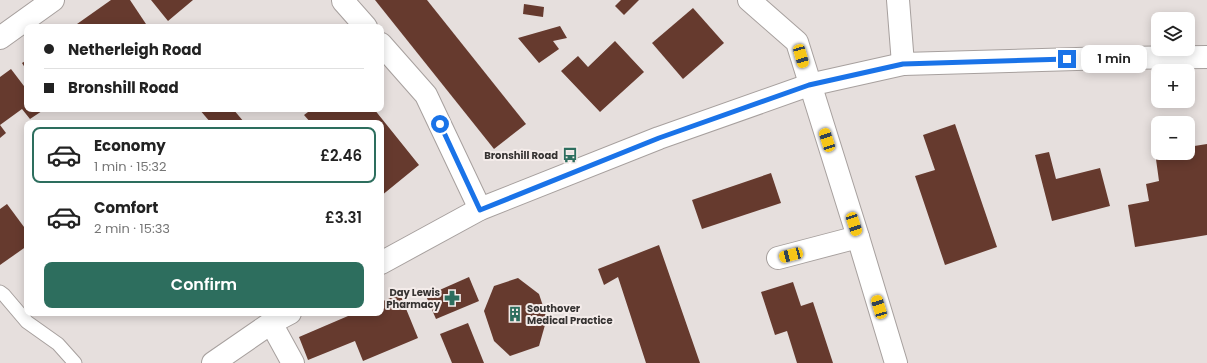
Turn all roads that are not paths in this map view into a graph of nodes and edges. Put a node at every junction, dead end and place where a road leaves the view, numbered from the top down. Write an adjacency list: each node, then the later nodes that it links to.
1 (53, 0): 6 (street)
2 (749, 0): 10 (street)
3 (898, 0): 9 (street)
4 (343, 1): 5 (street)
5 (363, 24)
6 (0, 38)
7 (384, 47): 11 (street)
8 (1207, 58): 9 (street)
9 (903, 64): 10 (street)
10 (809, 85): 11 (street); 12 (street)
11 (480, 210): 14 (street)
12 (858, 238): 13 (street); 20 (street)
13 (778, 258)
14 (384, 261)
15 (0, 292): 17 (lane)
16 (280, 318): 18 (street); 19 (street)
17 (76, 363)
18 (213, 363)
19 (293, 363)
20 (896, 363)

